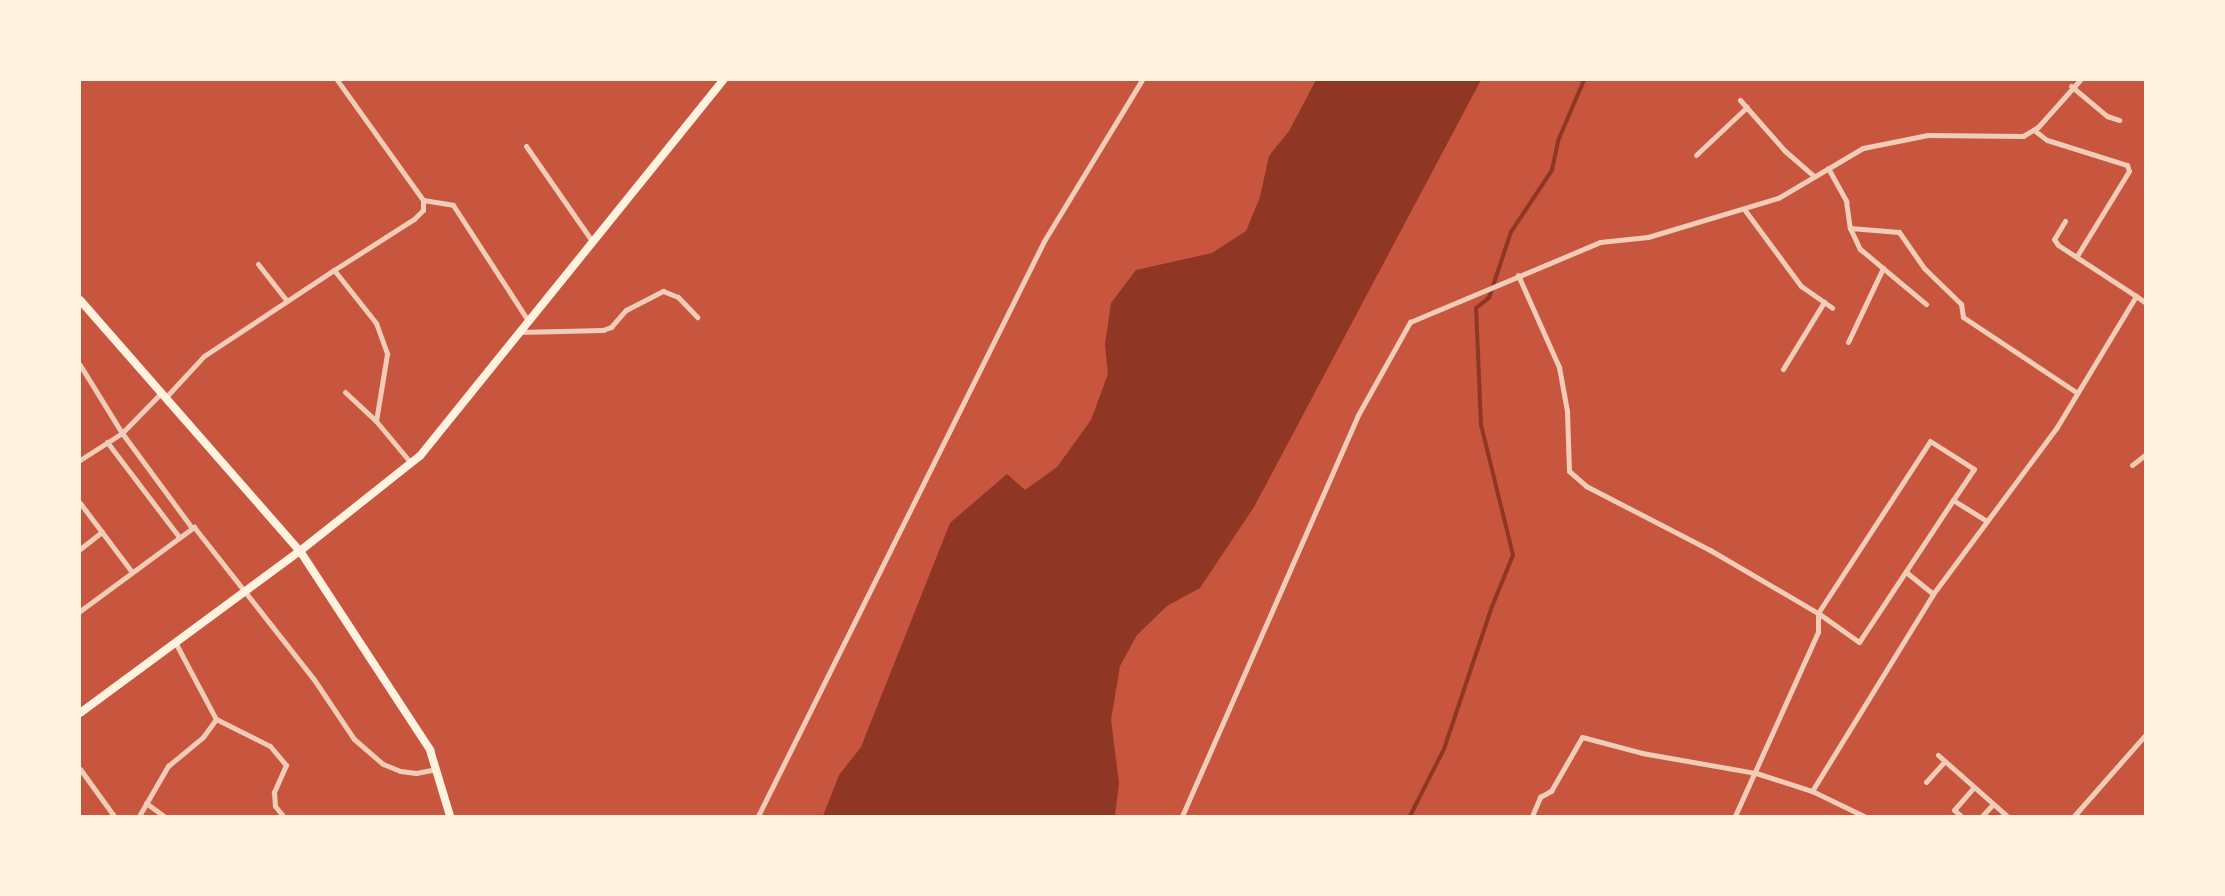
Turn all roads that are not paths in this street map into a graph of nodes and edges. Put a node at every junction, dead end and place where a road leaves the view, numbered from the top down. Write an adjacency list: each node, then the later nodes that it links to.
1 (337, 80): 14 (street)
2 (723, 80): 18 (main road)
3 (1142, 80): 80 (street)
4 (2080, 80): 5 (street)
5 (2072, 86): 8 (street); 9 (street)
6 (1740, 100): 7 (street)
7 (1747, 107): 11 (street); 13 (street)
8 (2120, 120)
9 (2034, 130): 12 (street); 19 (street)
10 (526, 146): 18 (street)
11 (1696, 155)
12 (1828, 168): 13 (street); 17 (street)
13 (1814, 176): 15 (street)
14 (423, 200): 22 (street); 32 (street)
15 (1744, 209): 23 (street); 27 (street)
16 (2065, 221): 19 (street)
17 (1850, 228): 21 (street); 38 (street)
18 (592, 241): 32 (main road)
19 (2077, 256): 24 (street)
20 (258, 264): 26 (street)
21 (1883, 268): 29 (street); 34 (street)
22 (334, 270): 26 (street); 40 (street)
23 (1518, 275): 60 (street); 81 (street)
24 (2136, 296): 28 (street); 38 (street)
25 (80, 300): 39 (main road)
26 (287, 301): 39 (street)
27 (1824, 302): 30 (street); 36 (street)
28 (2145, 303)
29 (1926, 304)
30 (1832, 308)
31 (697, 317): 33 (street)
32 (527, 319): 33 (main road)
33 (518, 332): 45 (main road)
34 (1848, 342)
35 (80, 365): 41 (street)
36 (1783, 369)
37 (345, 392): 40 (street)
38 (2076, 392): 49 (street)
39 (164, 394): 41 (street); 54 (main road)
40 (376, 421): 45 (street)
41 (122, 433): 42 (street); 50 (street)
42 (107, 442): 44 (street); 52 (street)
43 (2145, 454): 46 (street)
44 (80, 460)
45 (411, 463): 54 (main road)
46 (2132, 465)
47 (1953, 500): 49 (street); 56 (street); 60 (street)
48 (80, 503): 51 (street)
49 (1987, 521): 58 (street)
50 (192, 528): 52 (street); 57 (street)
51 (102, 532): 53 (street); 55 (street)
52 (180, 537): 55 (street)
53 (80, 549)
54 (300, 551): 57 (main road); 68 (main road)
55 (132, 572): 59 (street)
56 (1906, 572): 58 (street); 60 (street)
57 (243, 593): 61 (main road); 68 (street)
58 (1933, 594): 72 (street)
59 (80, 611)
60 (1818, 613): 69 (street)
61 (174, 641): 62 (main road); 63 (street)
62 (80, 711)
63 (216, 719): 73 (street); 78 (street)
64 (2145, 734): 88 (street)
65 (1938, 755): 66 (street)
66 (1945, 761): 70 (street); 71 (street)
67 (80, 769): 75 (street)
68 (438, 769): 79 (main road)
69 (1756, 773): 72 (street); 82 (street); 83 (street)
70 (1926, 783)
71 (1974, 787): 74 (street); 85 (street)
72 (1812, 791): 84 (street)
73 (146, 803): 76 (street); 77 (street)
74 (1994, 804): 86 (street); 87 (street)
75 (114, 816)
76 (139, 816)
77 (164, 816)
78 (283, 816)
79 (450, 816)
80 (758, 816)
81 (1182, 816)
82 (1532, 816)
83 (1735, 816)
84 (1864, 816)
85 (1961, 816)
86 (1982, 816)
87 (2007, 816)
88 (2074, 816)

